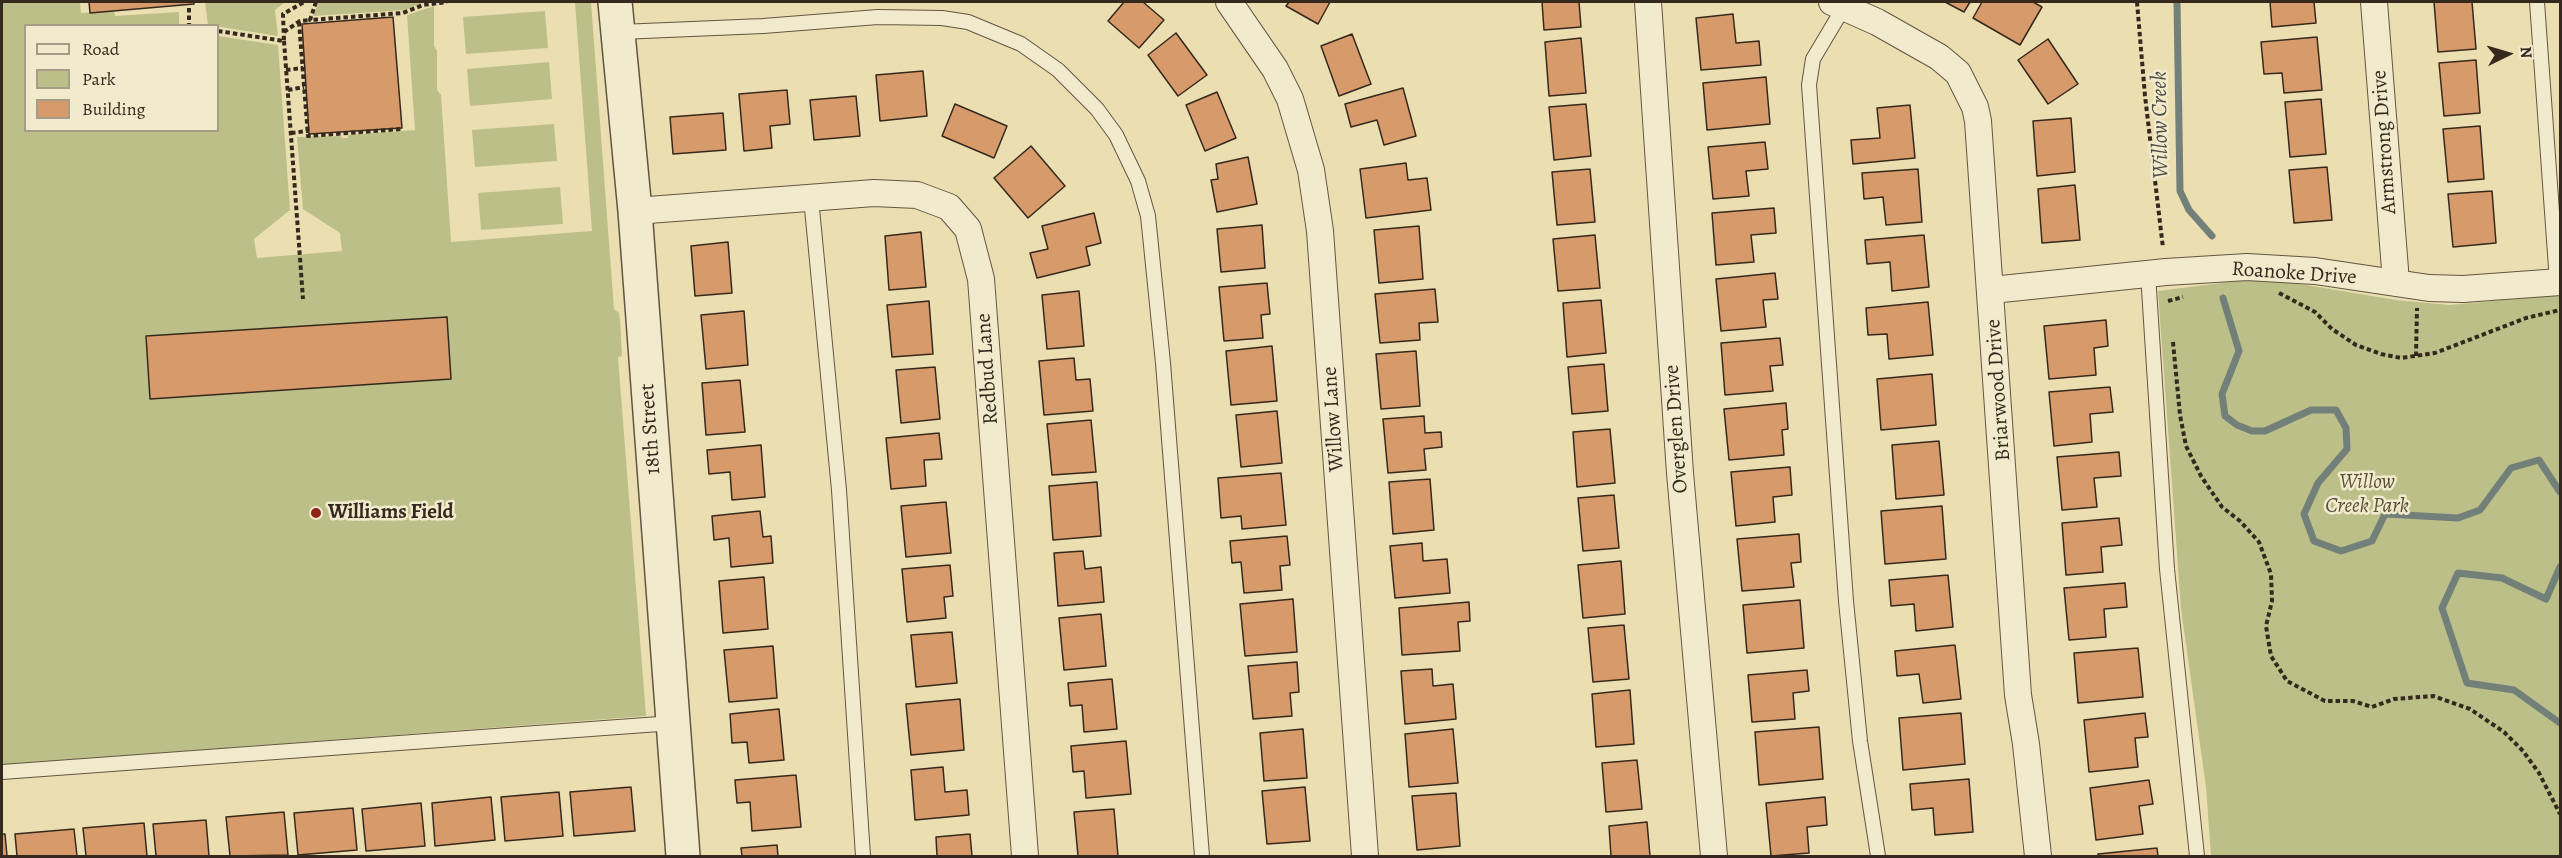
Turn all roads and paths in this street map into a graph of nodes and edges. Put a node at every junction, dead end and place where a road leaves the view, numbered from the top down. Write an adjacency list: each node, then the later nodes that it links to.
1 (304, 2): 16 (path)
2 (316, 2): 12 (path)
3 (447, 2): 12 (path)
4 (1229, 2): 46 (street, Willow Lane)
5 (1648, 2): 47 (street, Overglen Drive)
6 (2137, 2): 27 (path)
7 (2374, 2): 29 (street, Armstrong Drive)
8 (2537, 2): 28 (lane)
9 (1838, 4): 30 (street, Briarwood Drive); 48 (lane)
10 (189, 8): 14 (path)
11 (618, 17): 26 (street, 18th Street); 45 (lane)
12 (310, 20): 13 (path)
13 (299, 22): 16 (path); 18 (path)
14 (189, 24)
15 (219, 31): 17 (path)
16 (284, 32): 17 (path)
17 (284, 41): 19 (path)
18 (303, 68): 19 (path); 20 (path)
19 (286, 70): 21 (path)
20 (304, 87): 21 (path); 23 (path)
21 (288, 90): 24 (path)
22 (401, 129): 23 (path)
23 (308, 131): 24 (path)
24 (291, 133): 33 (path)
25 (811, 198): 26 (street, Redbud Lane); 43 (lane); 44 (street, Redbud Lane)
26 (635, 211): 39 (street, 18th Street)
27 (2157, 273): 29 (street, Roanoke Drive); 30 (street, Roanoke Drive); 34 (path); 50 (lane)
28 (2559, 282): 29 (street, Roanoke Drive)
29 (2407, 284): 38 (path)
30 (1992, 290): 49 (street, Briarwood Drive)
31 (2277, 293): 38 (path)
32 (2189, 295): 34 (path)
33 (303, 299)
34 (2168, 301): 36 (path)
35 (2560, 310): 38 (path)
36 (2169, 313)
37 (2172, 337): 41 (path)
38 (2416, 356)
39 (673, 723): 40 (lane); 42 (street, 18th Street)
40 (2, 772)
41 (2560, 814)
42 (683, 856)
43 (862, 856)
44 (1025, 856)
45 (1202, 856)
46 (1365, 856)
47 (1714, 856)
48 (1878, 856)
49 (2038, 856)
50 (2197, 856)

